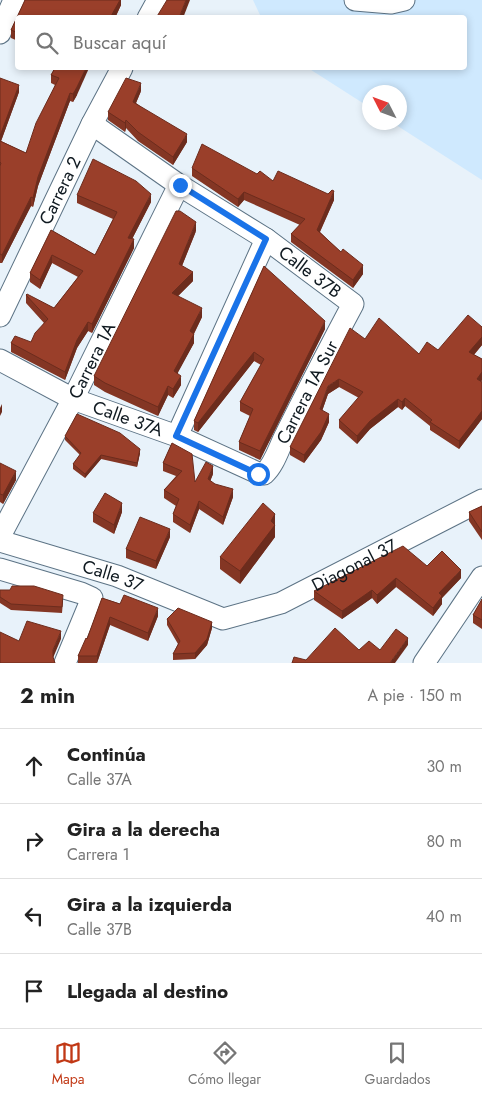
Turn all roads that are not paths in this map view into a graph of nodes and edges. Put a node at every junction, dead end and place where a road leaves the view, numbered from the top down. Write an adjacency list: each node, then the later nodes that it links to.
1 (14, 0): 4 (street)
2 (356, 0): 3 (street)
3 (404, 0)
4 (0, 33)
5 (121, 70): 6 (street, Carrera 2)
6 (92, 124): 7 (street, Calle 37B); 10 (street, Carrera 2)
7 (180, 185): 8 (street, Calle 37B); 12 (street, Carrera 1A)
8 (266, 239): 9 (street, Calle 37B); 13 (street)
9 (352, 304): 14 (street, Carrera 1A Sur)
10 (0, 316)
11 (0, 360): 12 (street, Calle 37A)
12 (73, 399): 13 (street, Calle 37A); 16 (street, Carrera 1A)
13 (176, 436): 14 (street, Calle 37A)
14 (258, 474)
15 (482, 500): 20 (street, Diagonal 37)
16 (0, 536)
17 (0, 541): 20 (street, Calle 37)
18 (0, 569): 21 (street, Calle 37)
19 (482, 577): 22 (street)
20 (222, 619)
21 (65, 663)
22 (424, 663)

